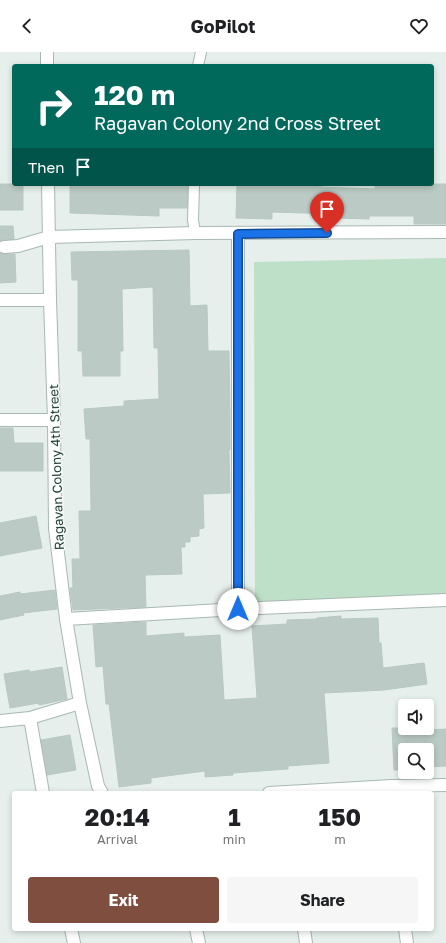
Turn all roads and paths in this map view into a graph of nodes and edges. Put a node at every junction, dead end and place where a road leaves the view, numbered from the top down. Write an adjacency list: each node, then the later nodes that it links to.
1 (47, 52): 3 (street)
2 (201, 52): 4 (lane)
3 (47, 64)
4 (198, 64)
5 (48, 186): 10 (street, Ragavan Colony 4th Street)
6 (194, 186): 8 (lane)
7 (446, 232): 9 (street)
8 (195, 233): 9 (street); 10 (street)
9 (238, 234): 17 (street)
10 (49, 237): 11 (street); 13 (street, Ragavan Colony 4th Street)
11 (4, 247)
12 (0, 300): 13 (street)
13 (50, 300): 15 (street, Ragavan Colony 4th Street)
14 (0, 420): 15 (street)
15 (54, 420): 18 (street, Ragavan Colony 4th Street)
16 (446, 600): 17 (street)
17 (238, 609): 18 (street)
18 (66, 619): 19 (street, Ragavan Colony 4th Street)
19 (80, 703): 20 (street); 25 (street, Ragavan Colony 4th Street)
20 (30, 718): 21 (street); 24 (street)
21 (0, 721)
22 (446, 785): 23 (street)
23 (392, 789): 26 (street)
24 (43, 791)
25 (101, 791)
26 (322, 791)
27 (71, 931): 31 (street)
28 (196, 931): 32 (street)
29 (304, 931): 33 (street)
30 (405, 931): 34 (street)
31 (74, 943)
32 (199, 943)
33 (306, 943)
34 (407, 943)

